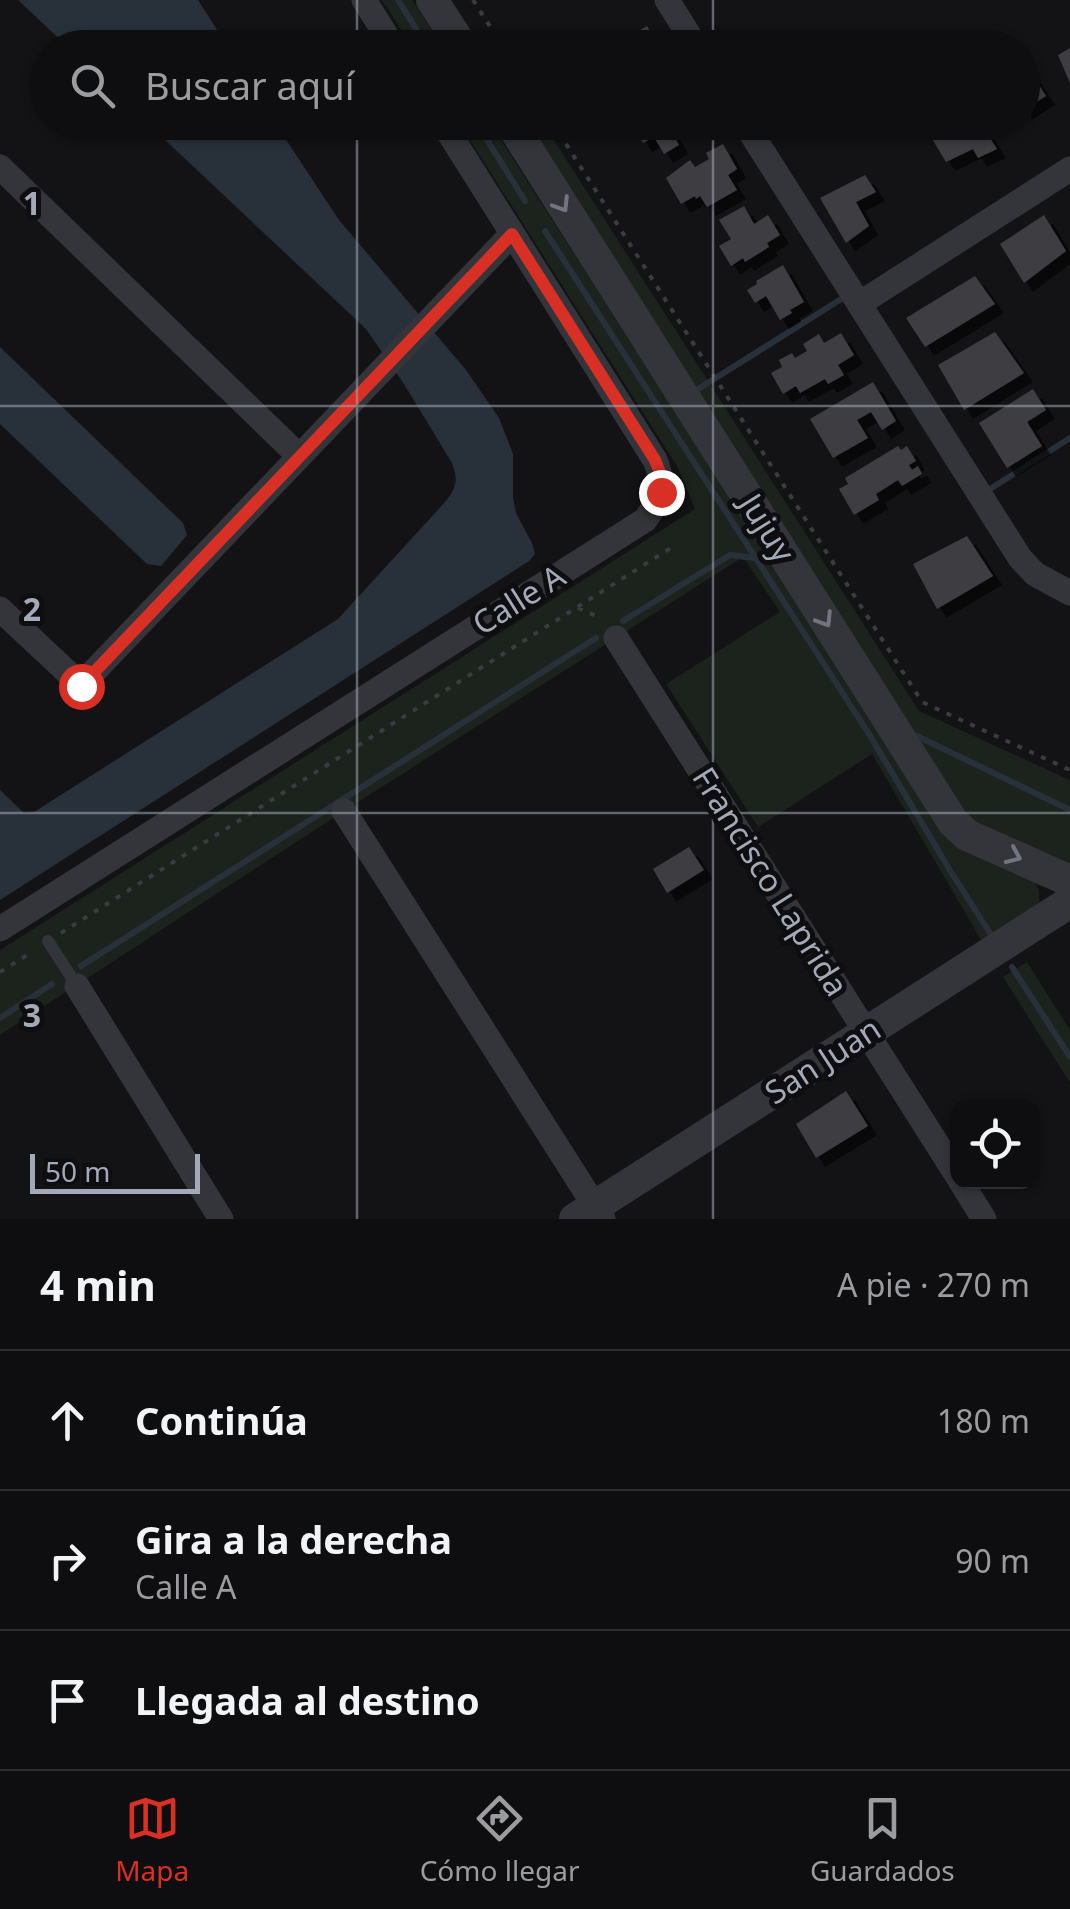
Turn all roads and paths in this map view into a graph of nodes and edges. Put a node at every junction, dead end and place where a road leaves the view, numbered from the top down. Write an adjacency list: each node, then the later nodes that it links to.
1 (364, 0): 5 (street)
2 (432, 0): 6 (street)
3 (474, 0): 7 (path)
4 (667, 0): 8 (street)
5 (383, 30)
6 (451, 30)
7 (493, 30)
8 (685, 30)
9 (453, 140): 15 (street, Calle A)
10 (521, 140): 24 (street, Jujuy, one-way to 24)
11 (563, 140): 22 (path)
12 (755, 140): 16 (street)
13 (0, 167): 17 (street)
14 (1070, 169): 16 (street)
15 (512, 234): 17 (street); 26 (street, Calle A)
16 (859, 304): 19 (street)
17 (299, 456): 20 (street)
18 (674, 546): 27 (path)
19 (1070, 593)
20 (0, 609)
21 (616, 638): 30 (street, Francisco Laprida)
22 (1070, 770)
23 (344, 811): 33 (street)
24 (1070, 881)
25 (1070, 902): 30 (street, San Juan)
26 (0, 929)
27 (48, 941): 28 (path); 29 (lane)
28 (0, 972)
29 (77, 986): 34 (street)
30 (866, 1033): 31 (street, Francisco Laprida); 33 (street, San Juan)
31 (950, 1165)
32 (965, 1189): 35 (street, Francisco Laprida)
33 (591, 1215)
34 (221, 1219)
35 (984, 1219)

